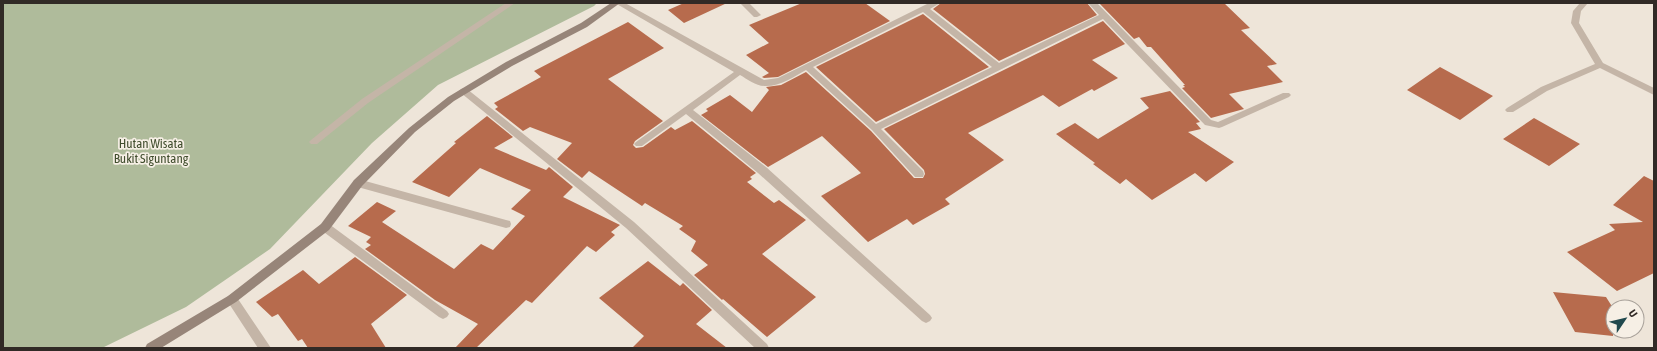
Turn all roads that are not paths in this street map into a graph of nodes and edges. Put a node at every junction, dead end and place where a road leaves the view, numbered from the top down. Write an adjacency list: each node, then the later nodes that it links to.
1 (511, 3): 21 (street)
2 (616, 3): 15 (street)
3 (619, 3): 14 (street)
4 (744, 3): 9 (street)
5 (936, 3): 8 (street)
6 (1092, 3): 10 (street)
7 (1584, 3): 11 (street)
8 (924, 8): 12 (street); 13 (street)
9 (757, 15)
10 (1105, 15): 13 (street); 17 (street)
11 (1600, 65): 16 (street); 19 (street)
12 (807, 66): 14 (street); 20 (street)
13 (998, 67): 20 (street)
14 (739, 72): 18 (street)
15 (464, 91): 24 (street); 32 (street)
16 (1654, 92)
17 (1286, 95)
18 (687, 110): 22 (street); 29 (street)
19 (1510, 110)
20 (875, 128): 23 (street)
21 (314, 142)
22 (639, 144)
23 (919, 174)
24 (358, 183): 25 (street); 26 (street)
25 (506, 224)
26 (325, 227): 27 (street); 28 (street)
27 (232, 299): 30 (street); 31 (street)
28 (442, 314)
29 (926, 318)
30 (151, 348)
31 (265, 348)
32 (763, 348)

